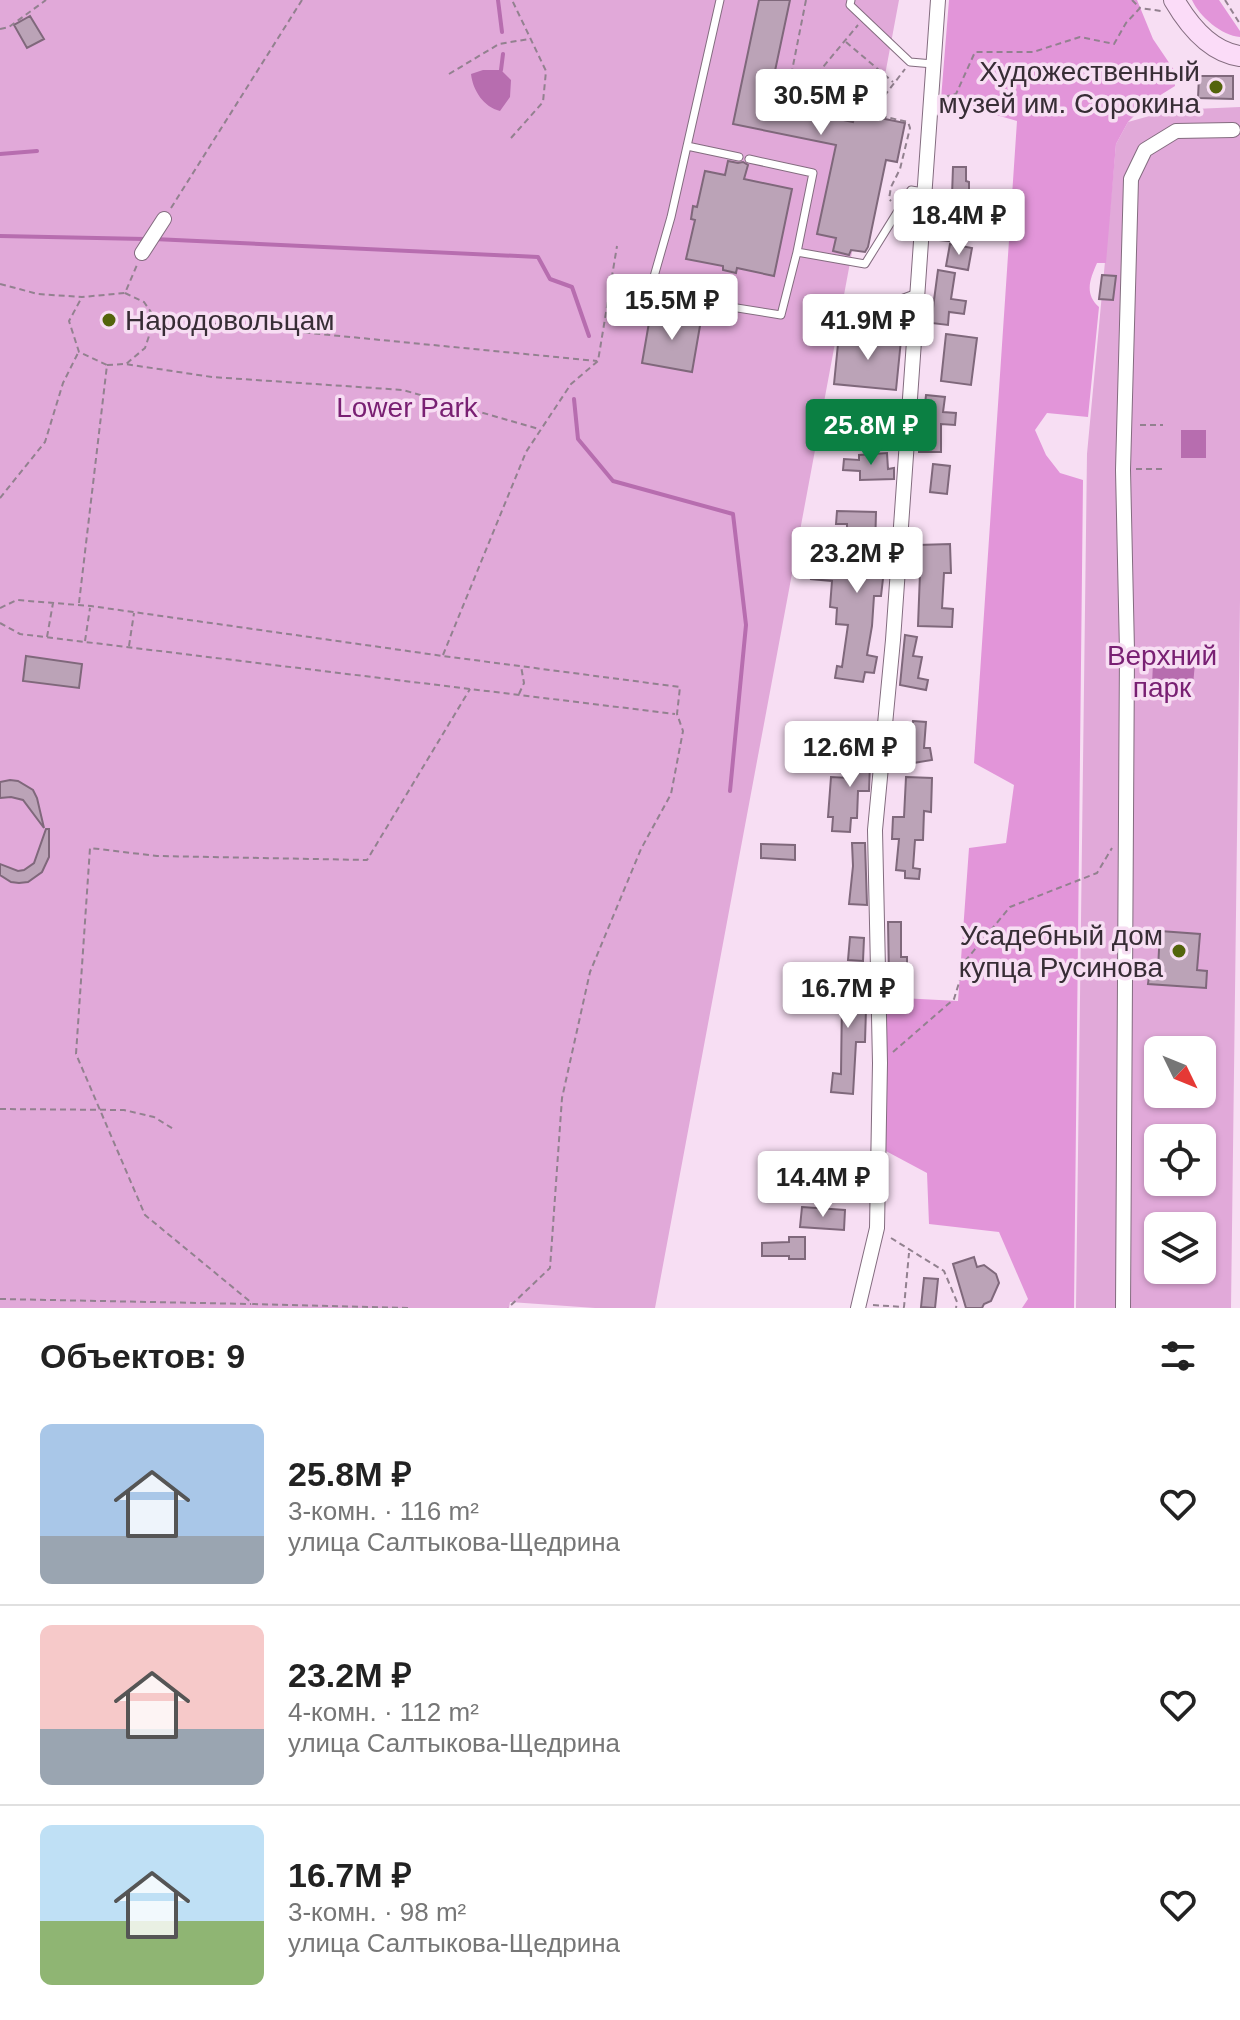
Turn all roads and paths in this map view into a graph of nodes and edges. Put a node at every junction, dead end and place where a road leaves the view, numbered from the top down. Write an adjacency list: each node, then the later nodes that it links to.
1 (46, 0): 14 (path)
2 (302, 0): 32 (path)
3 (512, 0): 15 (path)
4 (720, 0): 27 (lane)
5 (806, 0): 22 (path)
6 (851, 0): 12 (lane)
7 (938, 0): 19 (street)
8 (1132, 0): 11 (path)
9 (1225, 0): 13 (path)
10 (1169, 6): 11 (path); 17 (street)
11 (1140, 8): 23 (path)
12 (864, 18): 16 (path); 18 (lane)
13 (1240, 24)
14 (0, 29)
15 (530, 39): 20 (path); 26 (path)
16 (845, 41): 21 (path); 22 (path)
17 (1240, 56)
18 (910, 62): 19 (lane); 21 (path)
19 (933, 64): 23 (street)
20 (449, 74)
21 (894, 83): 24 (path)
22 (798, 98): 24 (path)
23 (931, 99): 30 (street)
24 (871, 114): 31 (path)
25 (1233, 130): 79 (street)
26 (511, 138)
27 (687, 146): 28 (lane); 34 (lane)
28 (739, 157)
29 (749, 159): 34 (lane)
30 (924, 192): 31 (lane); 38 (street)
31 (901, 205): 34 (lane)
32 (164, 219): 35 (street)
33 (617, 246): 43 (path)
34 (797, 252)
35 (142, 253): 37 (path)
36 (0, 284): 39 (path)
37 (125, 293): 39 (path); 40 (path)
38 (917, 293): 41 (lane); 67 (street)
39 (82, 297): 42 (path)
40 (155, 318): 43 (path); 44 (path)
41 (869, 337)
42 (79, 352): 45 (path); 51 (path)
43 (598, 361): 48 (path)
44 (125, 364): 45 (path); 48 (path)
45 (107, 365): 53 (path)
46 (1137, 425): 47 (path)
47 (1163, 425)
48 (540, 430): 61 (path)
49 (1133, 469): 50 (path)
50 (1162, 469)
51 (0, 498)
52 (53, 602): 53 (path); 55 (path); 58 (path)
53 (79, 605): 54 (path)
54 (91, 606): 56 (path); 59 (path)
55 (0, 608)
56 (134, 612): 60 (path); 61 (path)
57 (0, 623): 58 (path)
58 (47, 638): 59 (path)
59 (84, 642): 60 (path)
60 (129, 648): 63 (path)
61 (443, 656): 62 (path)
62 (521, 665): 64 (path); 65 (path)
63 (470, 689): 64 (path); 69 (path)
64 (518, 695): 65 (path)
65 (677, 714): 77 (path)
66 (1112, 848): 67 (path)
67 (880, 1063): 71 (street)
68 (0, 1109): 69 (path)
69 (100, 1110): 70 (path); 74 (path)
70 (175, 1130)
71 (877, 1228): 72 (path); 75 (street)
72 (909, 1250): 75 (path); 78 (path)
73 (0, 1299): 74 (path)
74 (253, 1304): 76 (path)
75 (864, 1306)
76 (408, 1308)
77 (508, 1308)
78 (956, 1308)
79 (1123, 1308)

